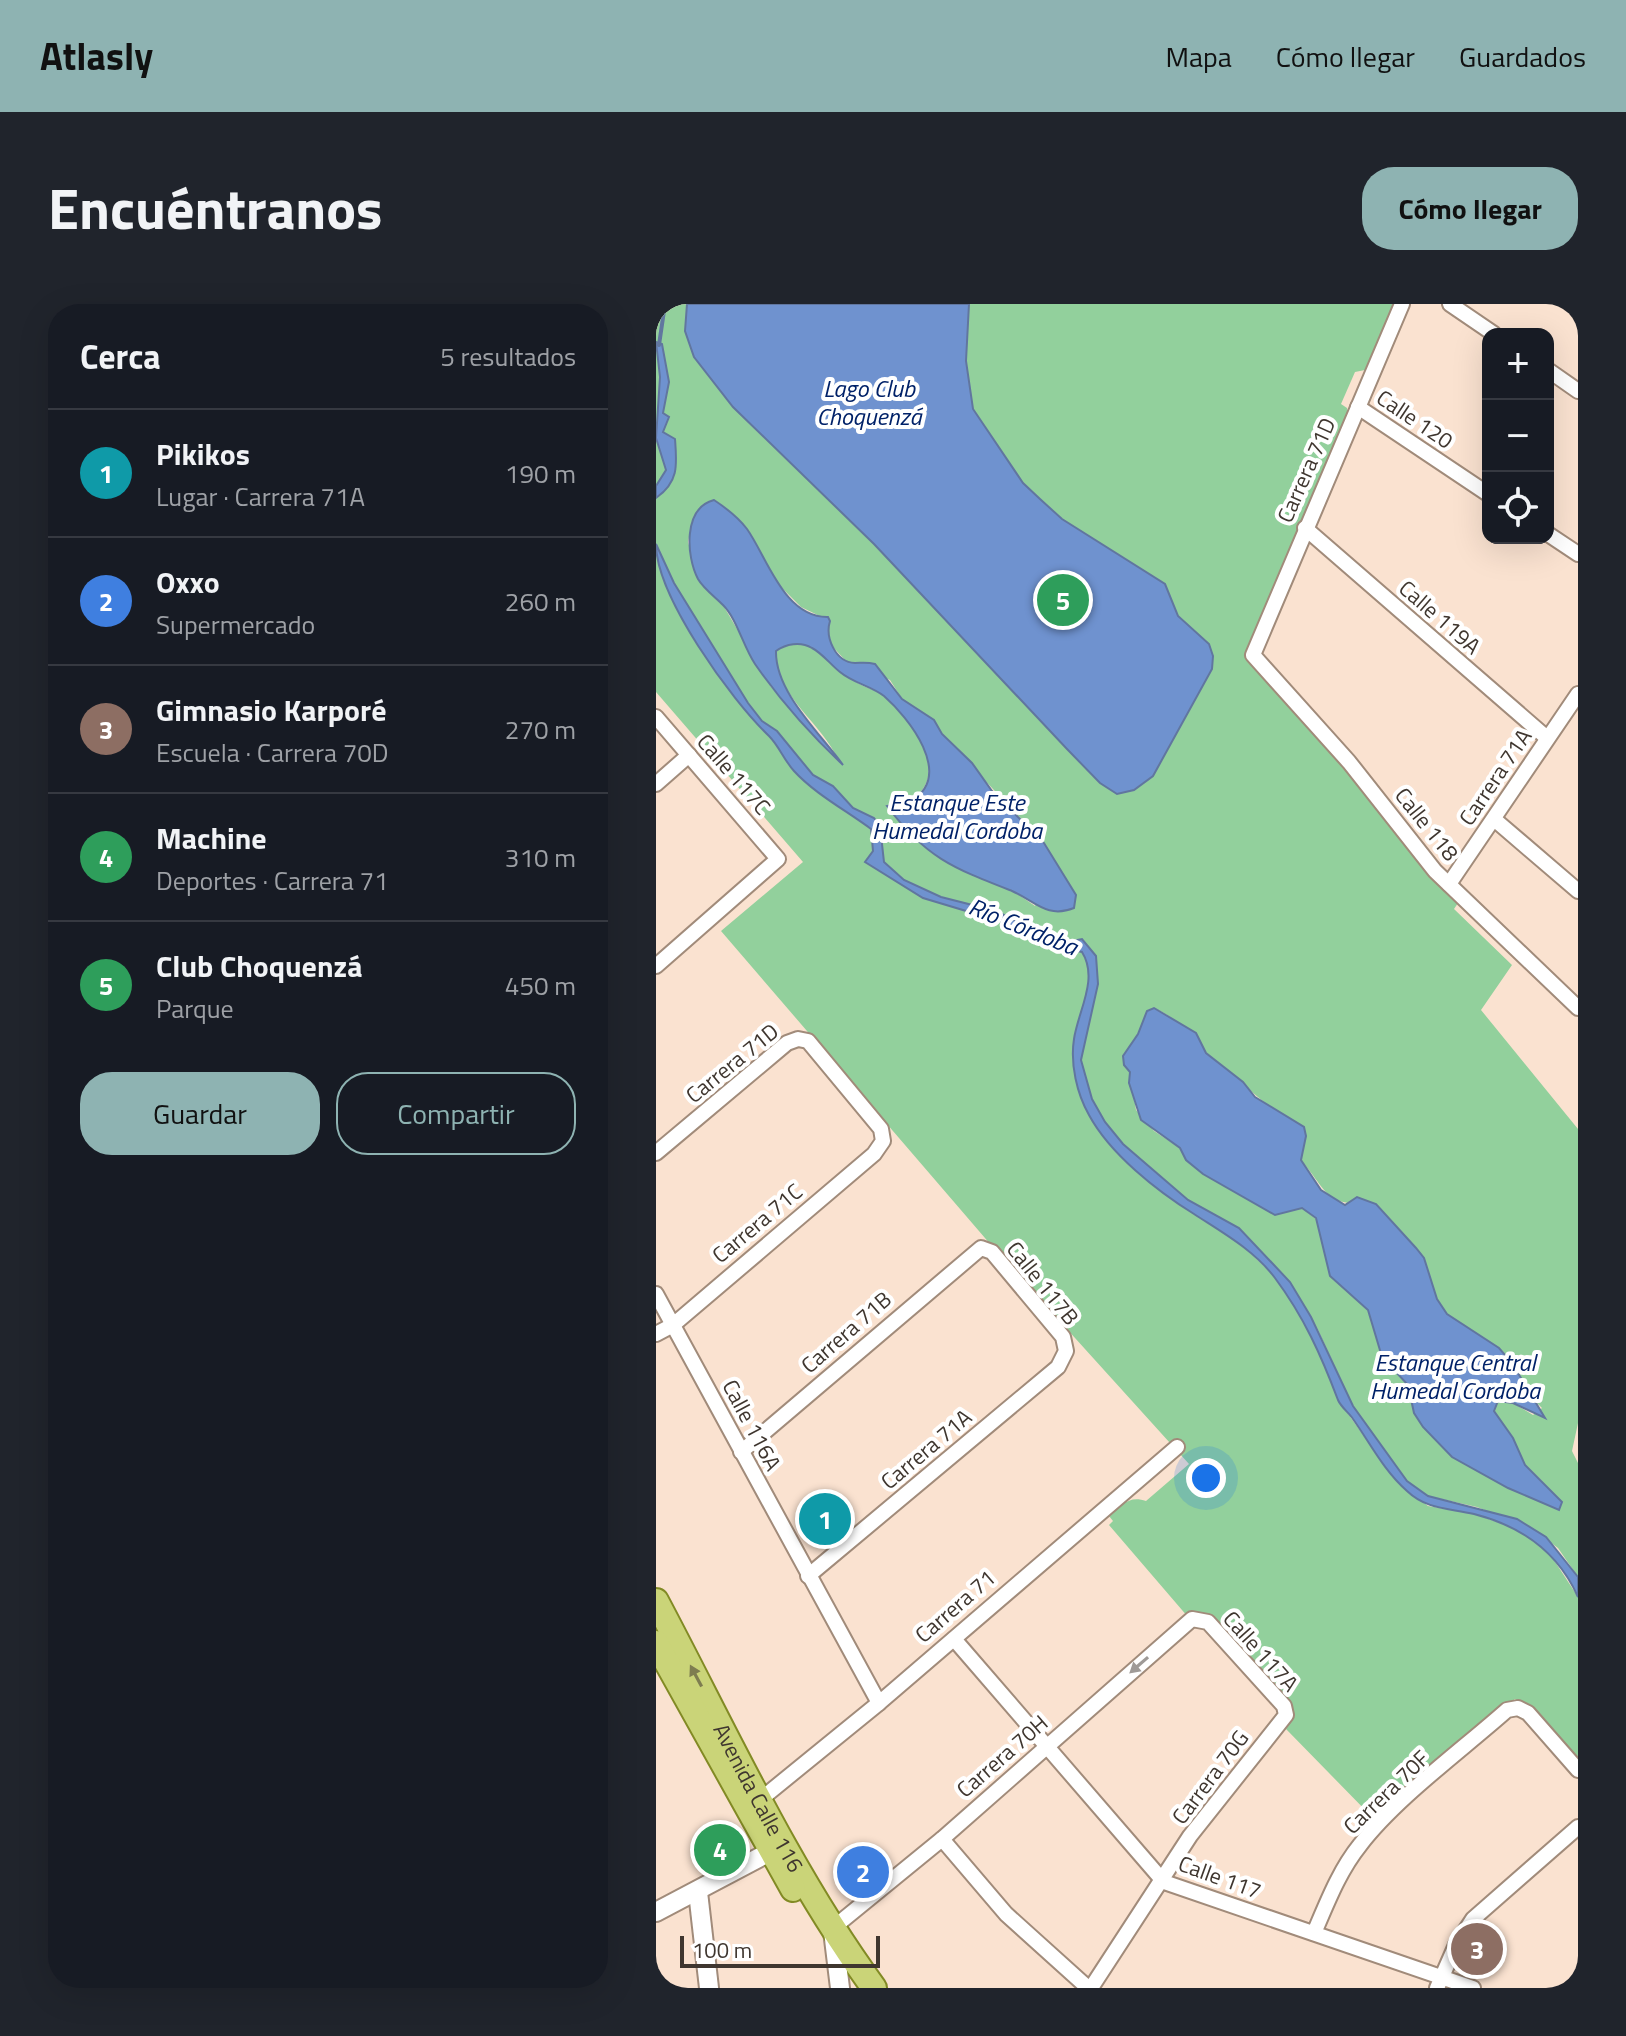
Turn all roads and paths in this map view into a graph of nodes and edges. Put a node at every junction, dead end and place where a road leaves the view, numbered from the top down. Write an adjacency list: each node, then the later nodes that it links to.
1 (1402, 304): 6 (street, Carrera 71D)
2 (1450, 304): 3 (street)
3 (1485, 328)
4 (1554, 374): 5 (street)
5 (1578, 391)
6 (1358, 407): 7 (street, Calle 120); 8 (street, Carrera 71D)
7 (1482, 490)
8 (1305, 528): 11 (street, Carrera 71D); 14 (street, Calle 119A)
9 (1554, 538): 10 (street)
10 (1578, 554)
11 (1253, 655): 18 (street, Calle 118)
12 (1576, 702): 14 (street, Carrera 71A)
13 (656, 717): 15 (street, Calle 117C)
14 (1547, 738): 17 (street, Carrera 71A)
15 (689, 755): 16 (street); 20 (street, Calle 117C)
16 (656, 784)
17 (1494, 819): 18 (street, Carrera 71A); 19 (street)
18 (1449, 884): 21 (street, Calle 118)
19 (1578, 891)
20 (656, 966)
21 (1578, 1008)
22 (883, 1141): 23 (street, Carrera 71D); 26 (street, Carrera 71C)
23 (656, 1153)
24 (981, 1248): 28 (street, Calle 117B); 30 (street, Carrera 71B)
25 (656, 1294): 26 (street, Calle 116A)
26 (673, 1325): 27 (street, Carrera 71C); 30 (street, Calle 116A)
27 (656, 1334)
28 (1066, 1351): 31 (street, Carrera 71A)
29 (1177, 1447): 34 (street, Carrera 71)
30 (741, 1452): 31 (street, Calle 116A)
31 (808, 1576): 36 (street, Calle 116A)
32 (656, 1601): 40 (main road, Avenida Calle 116, one-way to 32)
33 (1200, 1619): 37 (street, Calle 117A); 38 (street, Carrera 70H, one-way to 38)
34 (954, 1639): 36 (street, Carrera 71); 38 (street, Calle 117)
35 (656, 1643): 43 (main road, Avenida Calle 116)
36 (879, 1703): 40 (street, Carrera 71)
37 (1286, 1715): 44 (street, Carrera 70G)
38 (1048, 1745): 42 (street, Carrera 70H); 44 (street, Calle 117)
39 (1578, 1770): 48 (street, Carrera 70F)
40 (761, 1799): 43 (main road, Avenida Calle 116)
41 (1578, 1827): 50 (street)
42 (942, 1839): 47 (street, Carrera 70H); 55 (street)
43 (778, 1848): 45 (street); 47 (main road, Avenida Calle 116); 49 (main road, Avenida Calle 116)
44 (1164, 1882): 48 (street, Calle 117); 55 (street, Carrera 70G)
45 (698, 1892): 46 (street); 51 (street)
46 (656, 1912)
47 (833, 1928): 49 (street); 54 (main road, Avenida Calle 116)
48 (1314, 1933): 50 (street, Calle 117)
49 (838, 1962): 52 (street); 53 (main road, Avenida Calle 116)
50 (1439, 1982): 56 (street, Calle 117)
51 (709, 1988)
52 (840, 1988)
53 (852, 1988)
54 (874, 1988)
55 (1090, 1988)
56 (1473, 1988)

